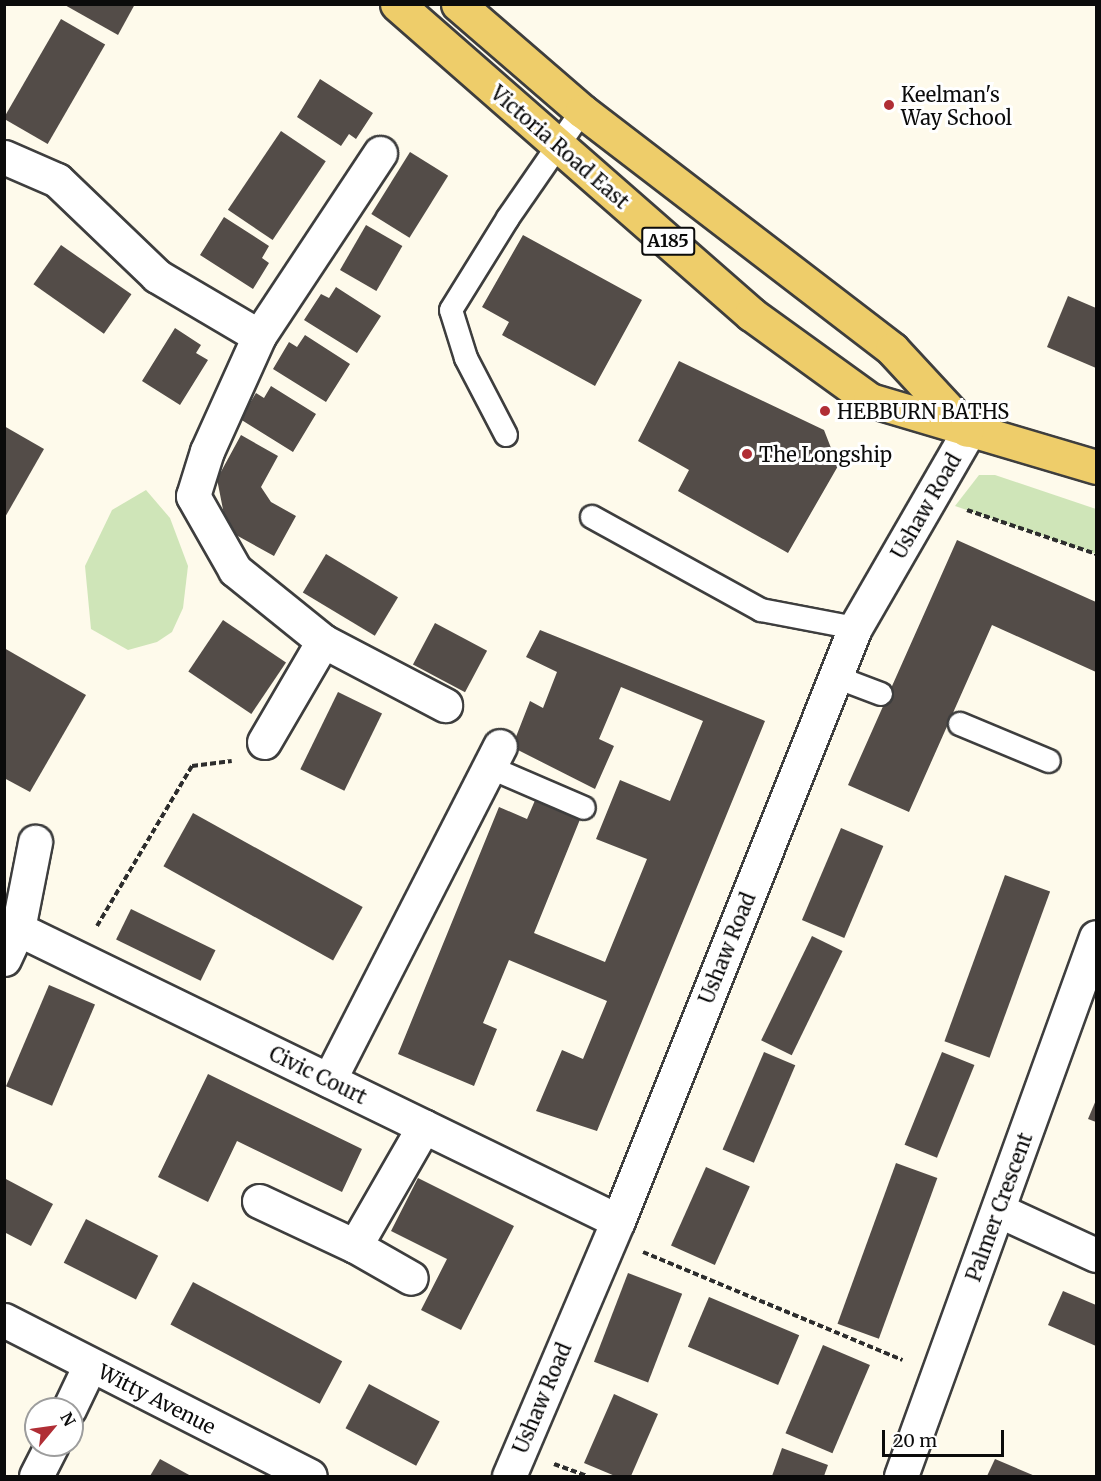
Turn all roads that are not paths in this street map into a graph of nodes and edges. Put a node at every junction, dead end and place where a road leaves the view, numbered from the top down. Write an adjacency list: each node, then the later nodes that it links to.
1 (397, 4): 4 (main road, Victoria Road East / A185)
2 (458, 4): 3 (main road, A185)
3 (582, 111): 4 (lane); 8 (main road, A185)
4 (557, 144): 8 (main road, Victoria Road East / A185); 9 (lane)
5 (380, 153): 7 (street)
6 (4, 157): 7 (street)
7 (259, 336): 13 (street)
8 (968, 432): 10 (main road, Victoria Road East / A185); 12 (street, Ushaw Road)
9 (506, 435)
10 (1096, 467)
11 (592, 517): 12 (lane)
12 (855, 628): 14 (street, Ushaw Road)
13 (323, 641): 16 (street); 18 (street)
14 (836, 677): 15 (lane); 30 (street, Ushaw Road)
15 (881, 694)
16 (445, 705)
17 (960, 724): 20 (lane)
18 (264, 742)
19 (494, 757): 21 (lane); 26 (street)
20 (1049, 761)
21 (584, 808)
22 (35, 842): 23 (street)
23 (18, 929): 25 (street); 26 (street, Civic Court)
24 (1096, 937): 29 (street, Palmer Crescent)
25 (4, 959)
26 (329, 1080): 27 (street, Civic Court)
27 (424, 1126): 30 (street, Civic Court); 31 (street)
28 (259, 1201): 31 (street)
29 (998, 1210): 32 (street); 41 (street, Palmer Crescent)
30 (614, 1230): 40 (street, Ushaw Road)
31 (355, 1246): 33 (street)
32 (1096, 1254)
33 (411, 1278)
34 (4, 1320): 35 (street, Witty Avenue)
35 (90, 1365): 36 (street); 39 (street, Witty Avenue)
36 (75, 1397)
37 (46, 1457): 38 (street)
38 (36, 1476)
39 (310, 1476)
40 (509, 1476)
41 (901, 1476)

